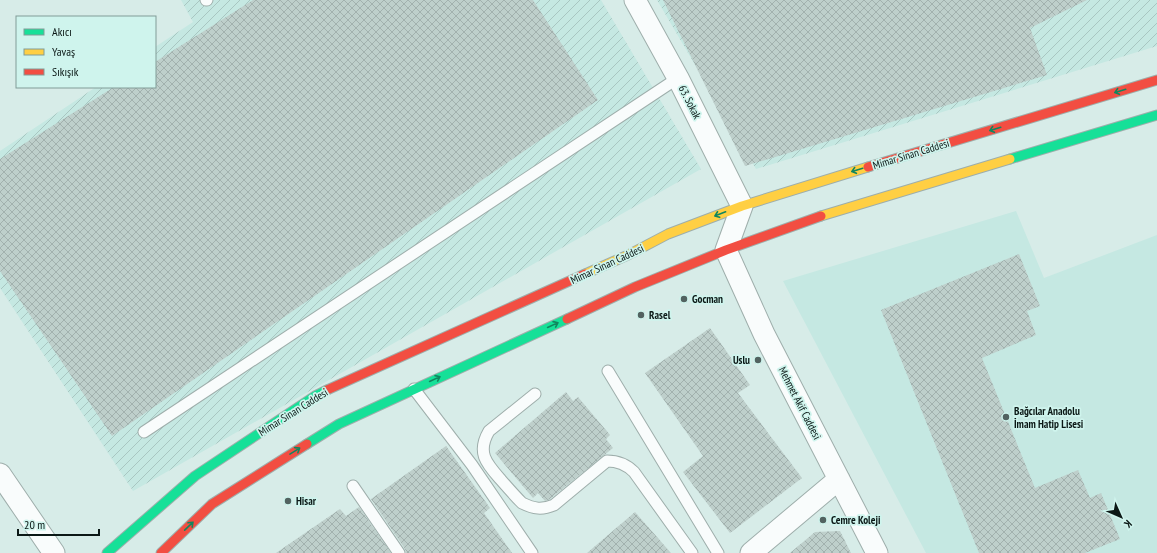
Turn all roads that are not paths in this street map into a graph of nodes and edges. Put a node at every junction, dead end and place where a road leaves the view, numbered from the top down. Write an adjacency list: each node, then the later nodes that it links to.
1 (635, 0): 2 (street, 63. Sokak)
2 (678, 78): 5 (street, 63. Sokak); 10 (lane)
3 (1157, 80): 5 (main road, Mimar Sinan Caddesi, one-way to 5)
4 (1157, 115): 6 (main road)
5 (742, 206): 6 (street); 15 (main road, Mimar Sinan Caddesi, one-way to 15)
6 (726, 250): 8 (main road, one-way to 6); 12 (street, Mehmet Akif Caddesi)
7 (608, 371): 20 (lane)
8 (414, 389): 16 (main road, one-way to 8); 18 (lane)
9 (535, 394): 19 (lane)
10 (144, 432)
11 (0, 474): 14 (street)
12 (839, 478): 21 (street); 22 (street, Mehmet Akif Caddesi)
13 (353, 486): 17 (lane)
14 (54, 553)
15 (107, 553)
16 (161, 553)
17 (399, 553)
18 (532, 553)
19 (692, 553)
20 (718, 553)
21 (751, 553)
22 (877, 553)

